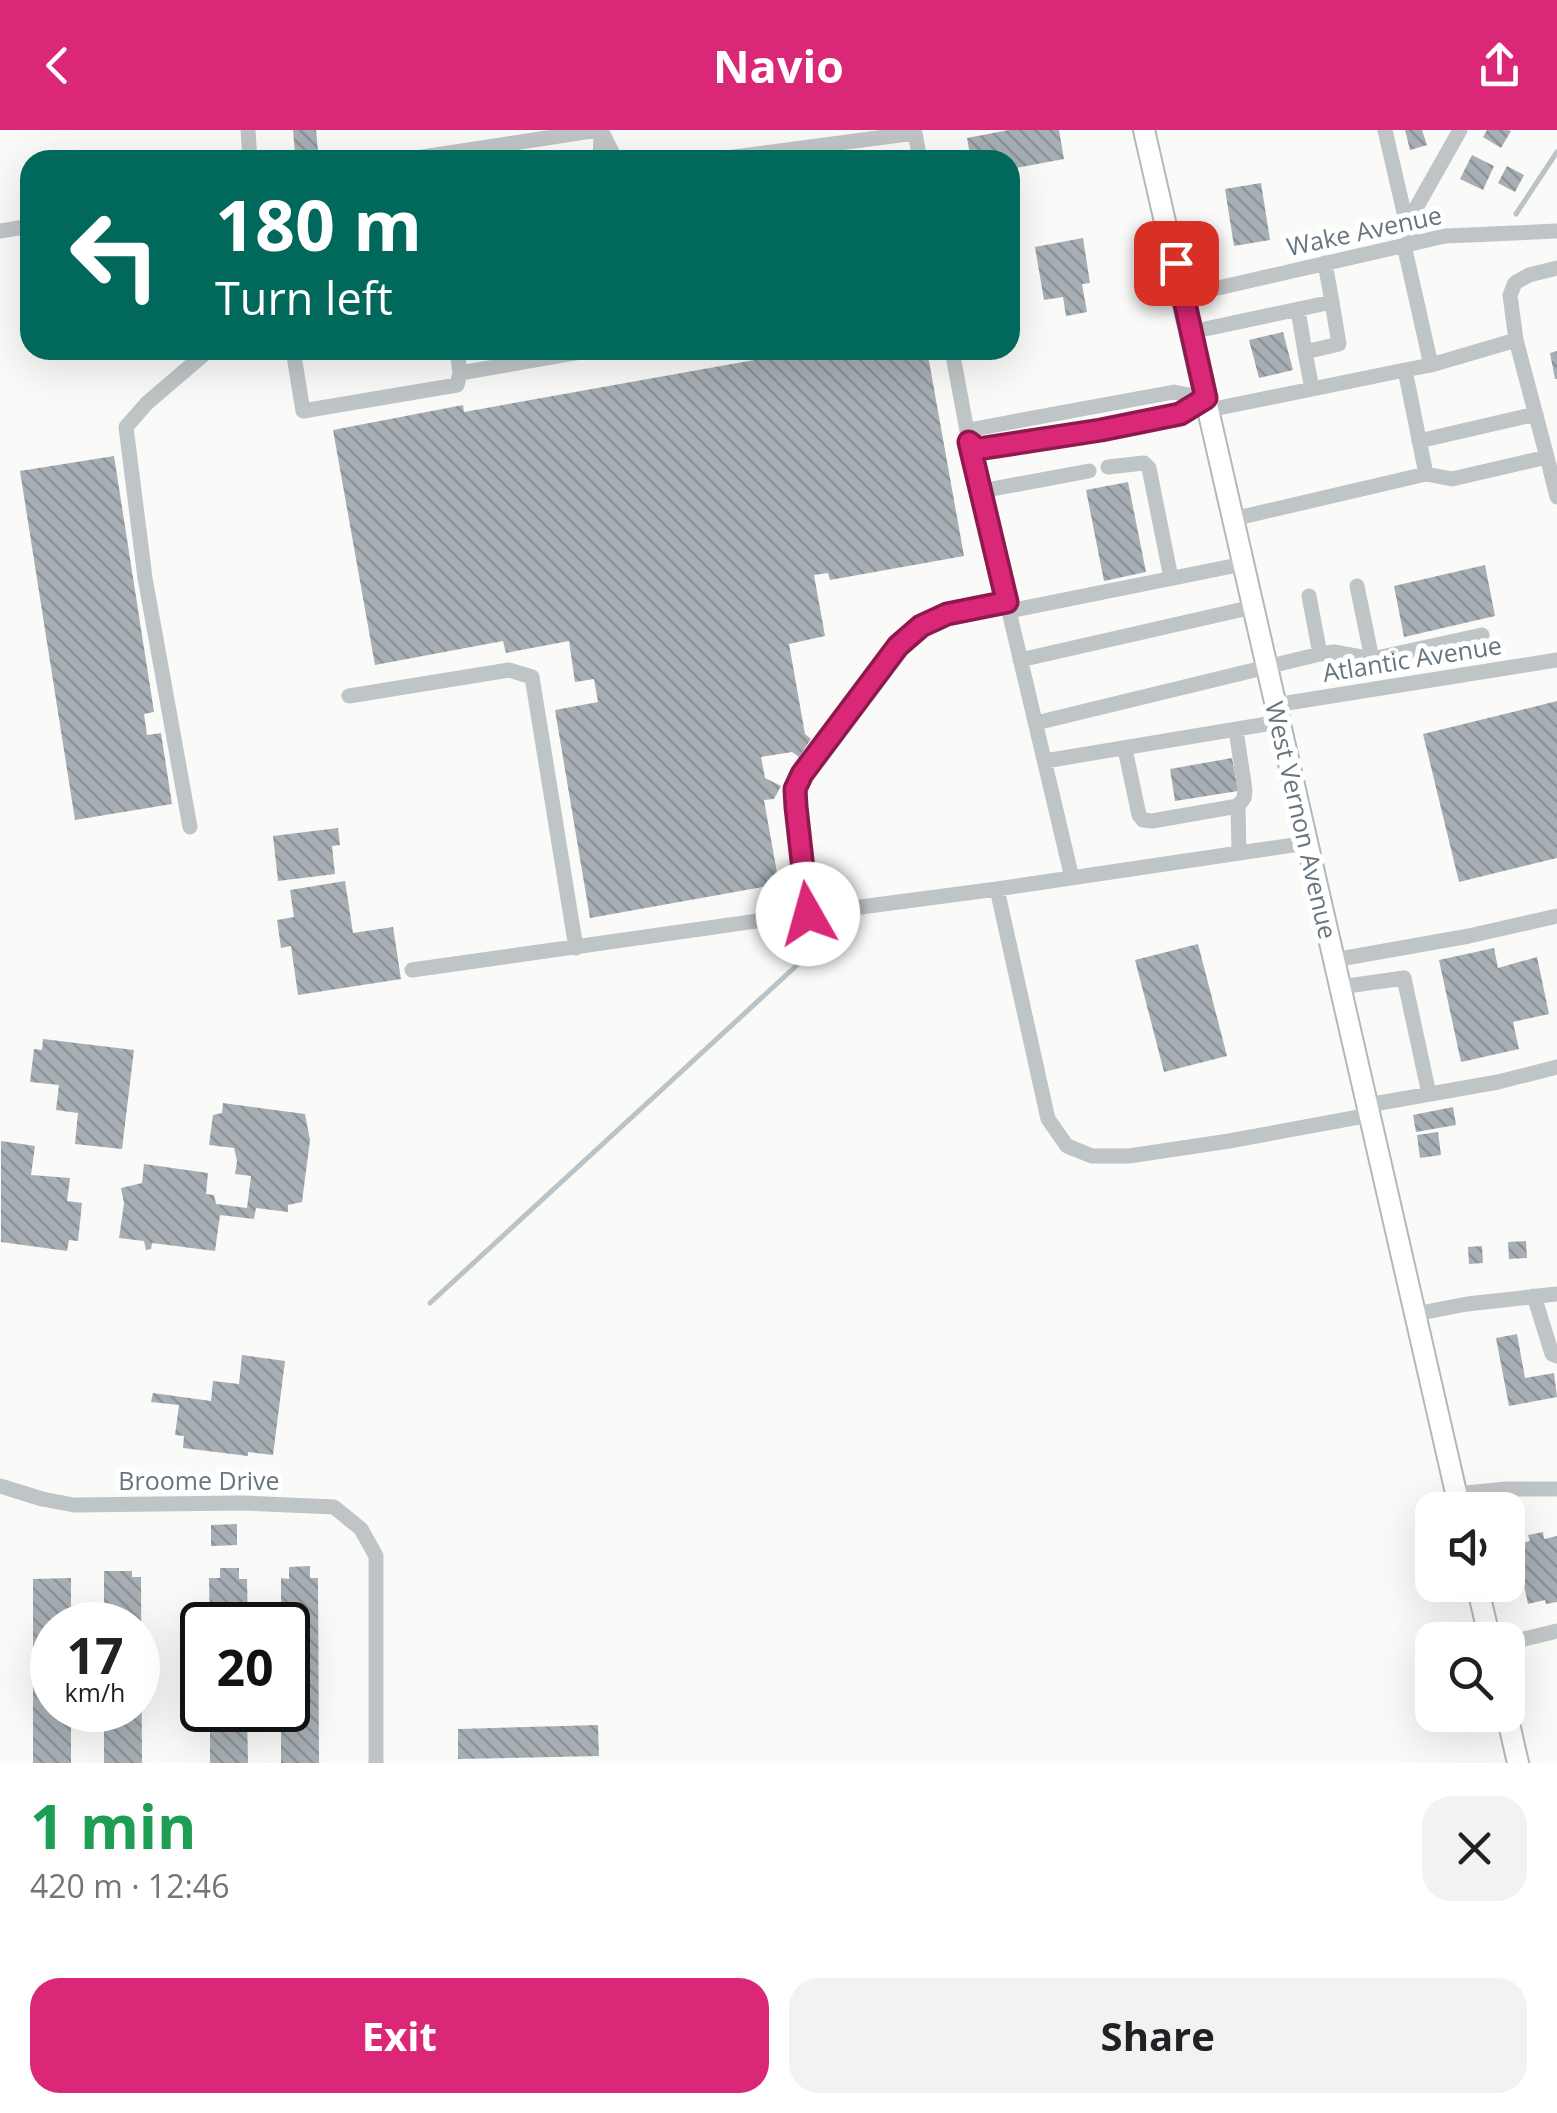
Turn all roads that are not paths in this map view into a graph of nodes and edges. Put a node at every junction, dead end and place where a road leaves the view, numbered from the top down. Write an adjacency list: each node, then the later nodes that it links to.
1 (600, 130): 6 (street)
2 (1144, 130): 13 (main road, West Vernon Avenue)
3 (1385, 130): 8 (street)
4 (1460, 130): 8 (street)
5 (919, 131): 7 (street)
6 (469, 150)
7 (783, 150)
8 (1407, 224): 10 (street)
9 (1557, 231): 10 (street, Wake Avenue)
10 (1408, 244): 11 (street, Wake Avenue); 24 (street)
11 (1325, 263): 13 (street, Wake Avenue); 14 (street)
12 (1557, 268): 17 (street)
13 (1183, 296): 16 (main road, West Vernon Avenue)
14 (1332, 302): 15 (street); 18 (street)
15 (1298, 310): 16 (street); 18 (street)
16 (1191, 332): 28 (main road, West Vernon Avenue)
17 (1516, 340): 24 (street); 29 (street)
18 (1306, 352): 27 (street)
19 (196, 360): 58 (street)
20 (295, 360): 26 (street)
21 (458, 360): 26 (street)
22 (532, 360): 26 (street)
23 (954, 360): 31 (street)
24 (1432, 365): 25 (street)
25 (1405, 370): 27 (street); 30 (street)
26 (460, 372)
27 (1312, 389): 28 (street)
28 (1208, 404): 31 (street); 38 (main road, West Vernon Avenue)
29 (1536, 414): 30 (street); 32 (street)
30 (1420, 441): 35 (street)
31 (969, 442): 36 (street)
32 (1547, 457): 35 (street); 37 (street)
33 (1108, 466): 40 (street)
34 (1089, 471): 36 (street)
35 (1426, 474): 38 (street)
36 (981, 492): 43 (street)
37 (1557, 497)
38 (1233, 519): 39 (main road, West Vernon Avenue)
39 (1243, 564): 40 (street); 44 (main road, West Vernon Avenue)
40 (1171, 578): 43 (street)
41 (1357, 586): 47 (street)
42 (1309, 596): 46 (street)
43 (1008, 607): 48 (street); 63 (street)
44 (1253, 607): 48 (street); 50 (main road, West Vernon Avenue)
45 (1482, 634): 47 (street)
46 (1320, 654): 47 (street); 50 (street)
47 (1372, 659)
48 (1020, 660): 53 (street)
49 (1557, 660): 52 (street, Atlantic Avenue)
50 (1266, 666): 52 (main road, West Vernon Avenue); 53 (street)
51 (349, 696): 65 (street)
52 (1277, 714): 54 (street, Atlantic Avenue); 59 (main road, West Vernon Avenue)
53 (1036, 723): 56 (street)
54 (1236, 730): 55 (street, Atlantic Avenue); 57 (street)
55 (1125, 748): 56 (street, Atlantic Avenue); 57 (street)
56 (1044, 761): 61 (street)
57 (1238, 806): 60 (street)
58 (190, 827)
59 (1307, 843): 60 (street); 66 (main road, West Vernon Avenue)
60 (1239, 853): 61 (street)
61 (1072, 878): 62 (street)
62 (997, 889): 63 (street); 71 (street)
63 (808, 914): 65 (street)
64 (1557, 916): 66 (street)
65 (576, 948): 67 (street)
66 (1334, 960): 68 (main road, West Vernon Avenue)
67 (412, 970)
68 (1340, 986): 70 (street); 71 (main road, West Vernon Avenue)
69 (1557, 1067): 70 (street)
70 (1429, 1094): 71 (street)
71 (1369, 1110): 74 (main road, West Vernon Avenue)
72 (1557, 1294): 73 (street)
73 (1534, 1296): 74 (street); 75 (street)
74 (1416, 1314): 79 (main road, West Vernon Avenue)
75 (1551, 1329): 76 (street)
76 (1557, 1356)
77 (0, 1486): 84 (street, Broome Drive)
78 (1557, 1489): 80 (street)
79 (1457, 1492)
80 (1498, 1492)
81 (1557, 1631): 82 (street)
82 (1525, 1639)
83 (1511, 1732): 85 (main road)
84 (376, 1763)
85 (1518, 1763)

